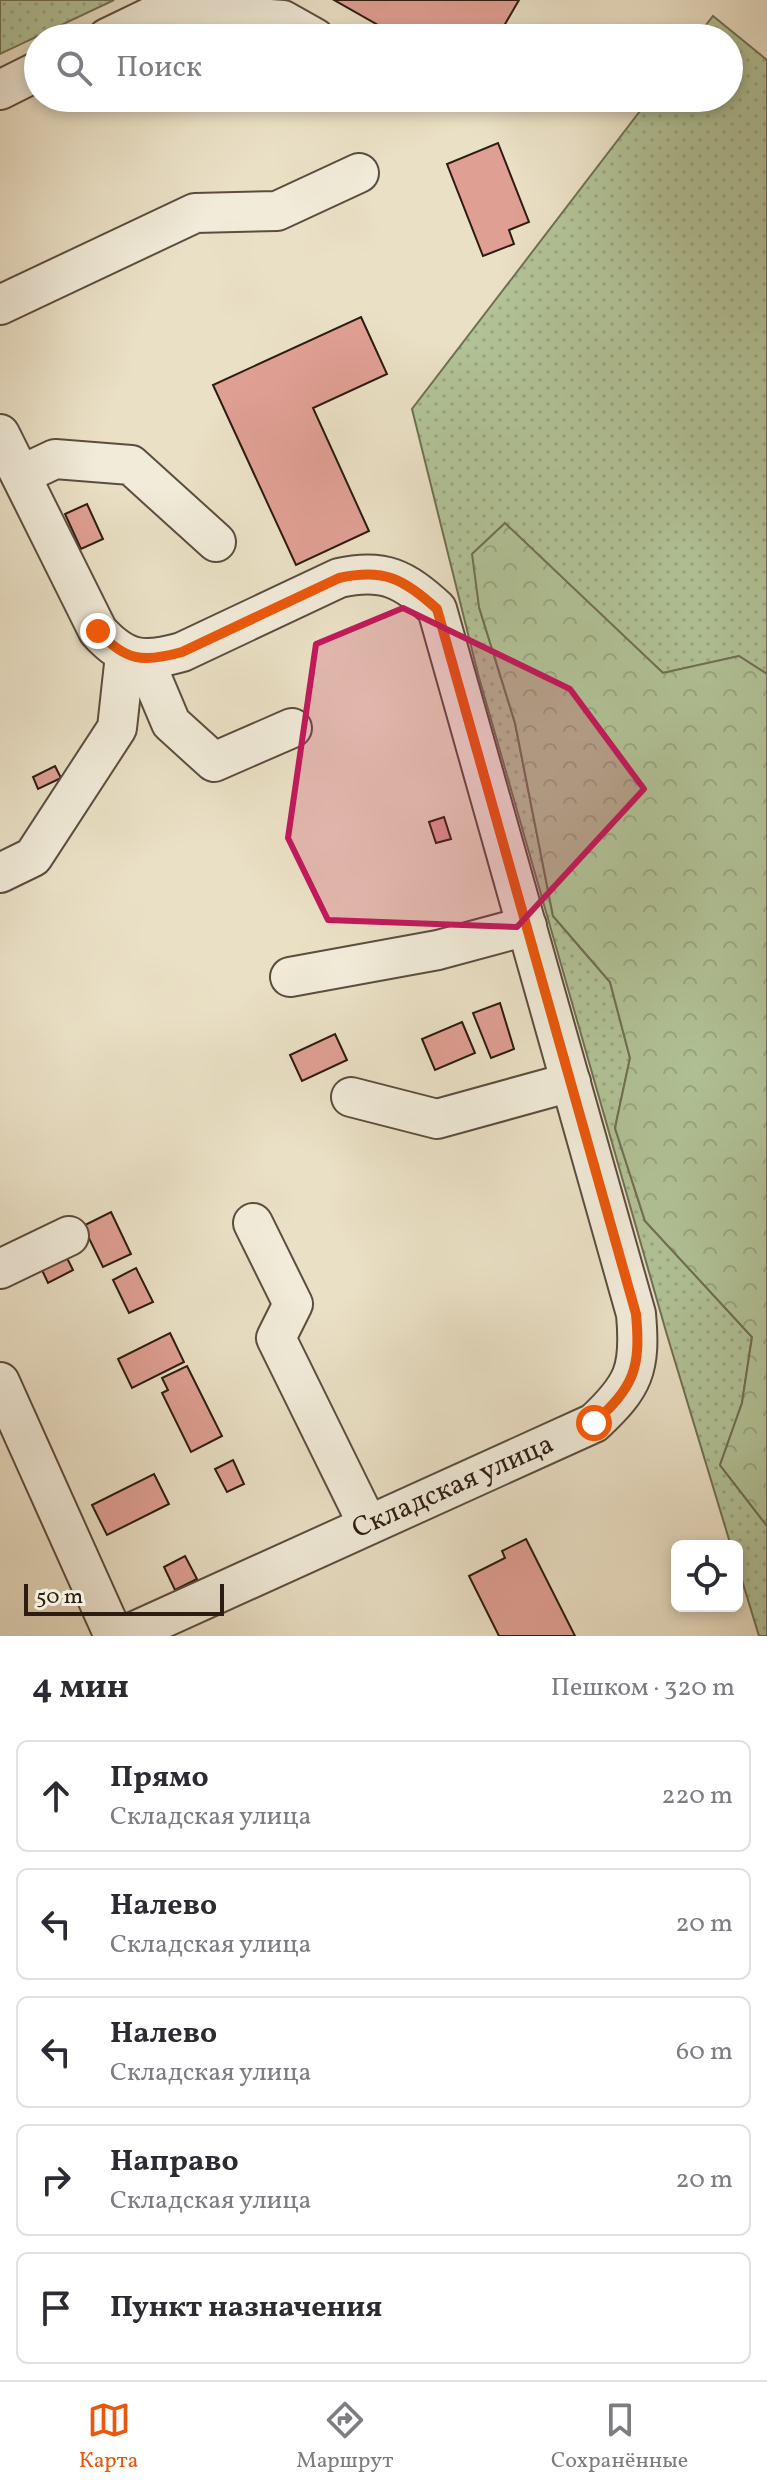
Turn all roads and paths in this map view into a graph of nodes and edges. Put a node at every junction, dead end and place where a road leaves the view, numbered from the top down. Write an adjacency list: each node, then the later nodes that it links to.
1 (136, 24): 2 (street)
2 (290, 24)
3 (24, 78): 4 (street)
4 (0, 90)
5 (359, 173): 6 (street)
6 (0, 305)
7 (0, 434): 8 (street)
8 (21, 475): 9 (street); 10 (street)
9 (216, 542)
10 (135, 657): 11 (street); 12 (street); 13 (street, Складская улица)
11 (292, 728)
12 (0, 873)
13 (527, 926): 14 (street); 15 (street, Складская улица)
14 (290, 977)
15 (571, 1082): 16 (street); 21 (street, Складская улица)
16 (351, 1097)
17 (253, 1223): 21 (street)
18 (69, 1236): 19 (street)
19 (0, 1269)
20 (0, 1382): 22 (street)
21 (368, 1525): 23 (street, Складская улица)
22 (114, 1636)
23 (124, 1636)

